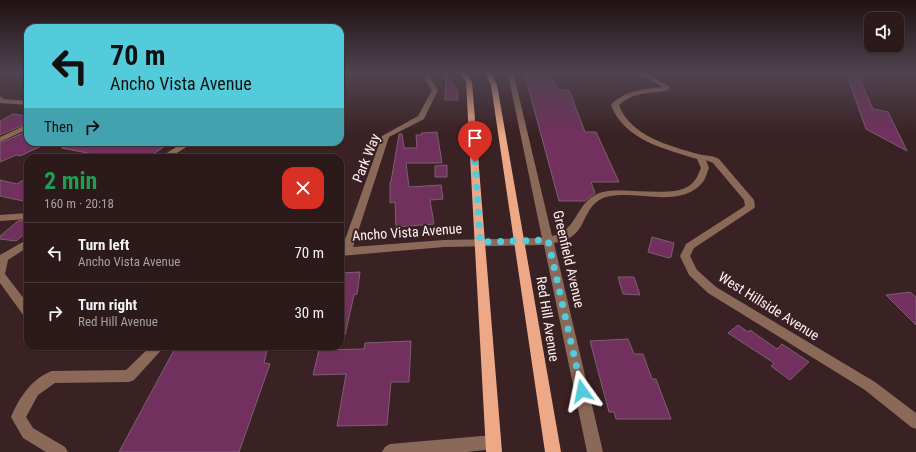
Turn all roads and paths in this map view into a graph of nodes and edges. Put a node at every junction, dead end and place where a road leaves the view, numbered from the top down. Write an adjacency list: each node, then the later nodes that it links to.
1 (433, 94): 19 (street, Park Way)
2 (470, 94): 16 (main road)
3 (496, 94): 17 (main road, Red Hill Avenue)
4 (515, 94): 15 (street, Greenfield Avenue)
5 (634, 94): 12 (street)
6 (0, 98): 7 (street)
7 (24, 103)
8 (24, 128): 9 (street)
9 (0, 140)
10 (183, 146): 11 (street)
11 (170, 154)
12 (701, 157): 15 (street, Ancho Vista Avenue); 24 (street, West Hillside Avenue)
13 (24, 216): 14 (street)
14 (0, 218)
15 (548, 240): 17 (street, Ancho Vista Avenue); 29 (street, Greenfield Avenue)
16 (480, 242): 17 (street, Ancho Vista Avenue); 20 (street, Ancho Vista Avenue); 25 (main road)
17 (520, 242): 28 (main road, Red Hill Avenue)
18 (24, 245): 21 (street)
19 (344, 248)
20 (344, 251)
21 (0, 274): 22 (street)
22 (24, 307)
23 (155, 350): 26 (street)
24 (916, 422)
25 (493, 447): 27 (street)
26 (60, 452)
27 (390, 452)
28 (553, 452)
29 (596, 452)

